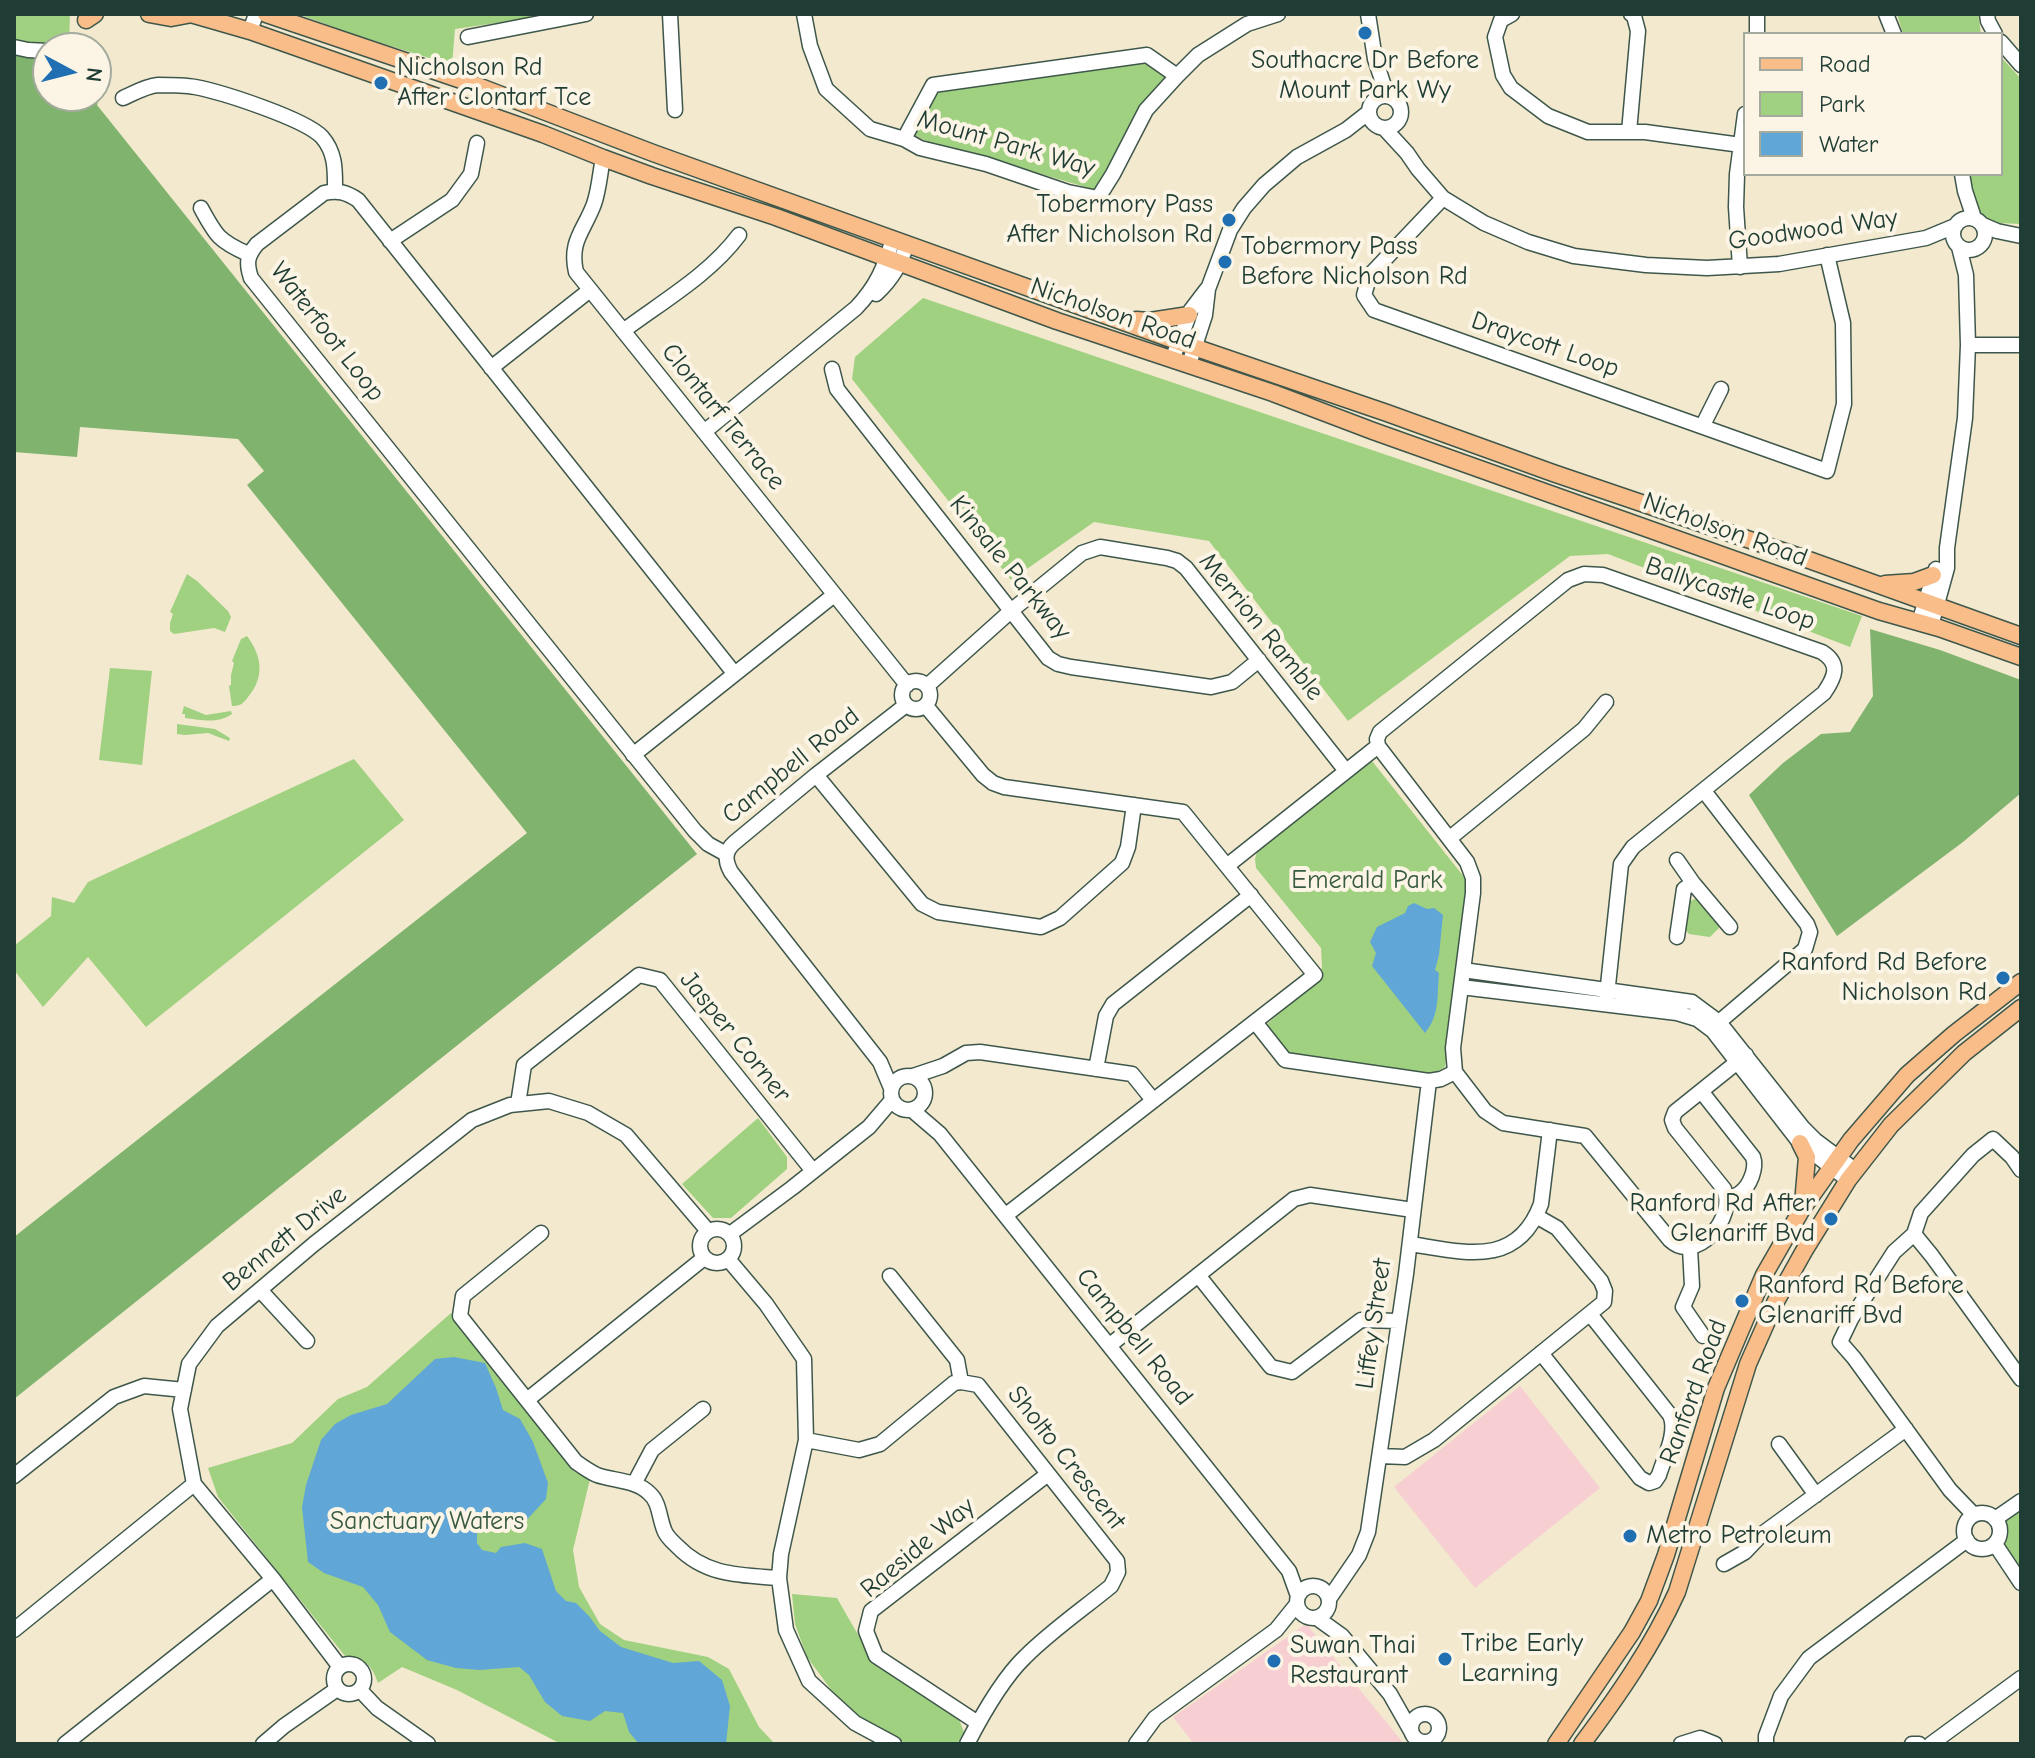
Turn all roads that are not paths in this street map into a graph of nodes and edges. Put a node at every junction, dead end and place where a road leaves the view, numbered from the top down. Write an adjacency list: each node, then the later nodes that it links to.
1 (149, 14): 2 (main road, Nicholson Road)
2 (192, 14): 11 (main road, Nicholson Road)
3 (266, 14): 11 (street); 39 (main road, Nicholson Road)
4 (586, 14): 12 (street)
5 (670, 14): 18 (street)
6 (804, 14): 23 (street, Mount Park Way)
7 (1368, 14): 17 (street)
8 (1512, 14): 22 (street)
9 (1631, 14): 22 (street)
10 (1271, 15): 15 (street, Mount Park Way)
11 (258, 34): 27 (main road, Nicholson Road)
12 (468, 37)
13 (2003, 44): 14 (street)
14 (2021, 65)
15 (1177, 76): 23 (street); 23 (street, Mount Park Way)
16 (123, 98): 29 (street)
17 (1376, 103): 19 (street); 20 (street); 21 (street)
18 (675, 110)
19 (1400, 119): 20 (street); 26 (street, Goodwood Way)
20 (1382, 128): 21 (street); 26 (street, Goodwood Way)
21 (1346, 130): 47 (street)
22 (1629, 132): 24 (street)
23 (904, 139)
24 (1743, 139): 45 (street)
25 (477, 143): 38 (street)
26 (1407, 153): 31 (street, Goodwood Way)
27 (603, 158): 44 (main road, Nicholson Road); 48 (street, Clontarf Terrace)
28 (1962, 176): 30 (street)
29 (335, 190): 38 (street); 42 (street, Waterfoot Loop)
30 (1965, 191): 33 (street); 34 (street)
31 (1443, 198): 45 (street, Goodwood Way); 59 (street, Draycott Loop)
32 (201, 208): 42 (street)
33 (1978, 222): 34 (street, Goodwood Way); 36 (street, Goodwood Way); 41 (street)
34 (1956, 224): 37 (street, Goodwood Way); 40 (street)
35 (739, 235): 51 (street)
36 (2018, 236): 41 (street, Goodwood Way)
37 (1926, 238): 40 (street, Goodwood Way); 43 (street, Goodwood Way)
38 (390, 241): 56 (street)
39 (900, 242): 44 (street); 50 (main road, Nicholson Road)
40 (1957, 245): 41 (street, Goodwood Way); 46 (street)
41 (1980, 246): 46 (street)
42 (248, 254): 78 (street, Waterfoot Loop)
43 (1827, 255): 45 (street, Goodwood Way); 59 (street, Draycott Loop)
44 (894, 260): 55 (main road, Nicholson Road); 60 (street)
45 (1740, 267)
46 (1966, 275): 53 (street)
47 (1208, 289): 49 (street); 52 (street)
48 (590, 290): 51 (street, Clontarf Terrace); 56 (street)
49 (1189, 315): 50 (main road); 52 (street)
50 (1118, 320): 52 (main road, Nicholson Road)
51 (623, 331): 60 (street, Clontarf Terrace)
52 (1187, 344): 55 (street); 63 (main road, Nicholson Road)
53 (1968, 345): 54 (street); 61 (street)
54 (2021, 345)
55 (1180, 363): 67 (main road, Nicholson Road)
56 (491, 368): 71 (street)
57 (832, 369): 66 (street, Kinsale Parkway)
58 (1721, 389): 59 (street)
59 (1703, 425)
60 (704, 432): 64 (street, Clontarf Terrace)
61 (1947, 548): 62 (street); 65 (street)
62 (1933, 575): 63 (main road); 65 (street)
63 (1875, 584): 65 (main road, Nicholson Road)
64 (834, 595): 71 (street); 72 (street, Clontarf Terrace)
65 (1932, 604): 67 (street); 68 (main road, Nicholson Road)
66 (1012, 610): 70 (street, Kinsale Parkway); 70 (street, Merrion Ramble); 73 (street, Merrion Ramble)
67 (1925, 624): 69 (main road, Nicholson Road)
68 (2021, 636)
69 (2021, 657)
70 (1259, 660): 79 (street, Merrion Ramble)
71 (734, 673): 78 (street)
72 (907, 685): 73 (street); 75 (street)
73 (927, 686): 76 (street)
74 (1606, 702): 83 (street)
75 (906, 705): 76 (street); 80 (street, Campbell Road)
76 (926, 706): 82 (street)
77 (1378, 746): 79 (street); 81 (street, Ballycastle Loop); 83 (street)
78 (633, 755): 84 (street, Waterfoot Loop)
79 (1346, 771): 86 (street)
80 (816, 775): 82 (street); 84 (street, Campbell Road)
81 (1704, 791): 94 (street, Ballycastle Loop); 98 (street)
82 (1134, 805): 86 (street)
83 (1450, 838): 91 (street)
84 (726, 854): 100 (street, Campbell Road)
85 (1677, 860): 87 (street)
86 (1228, 865): 88 (street)
87 (1693, 883): 89 (street); 90 (street)
88 (1251, 895): 97 (street); 102 (street)
89 (1730, 927)
90 (1677, 937)
91 (1463, 970): 93 (street); 94 (street)
92 (2021, 982): 116 (main road, Ranford Road)
93 (1461, 987): 95 (street); 103 (street)
94 (1607, 989): 95 (street, Ballycastle Loop); 98 (street)
95 (1606, 1004): 98 (street)
96 (2021, 1008): 119 (main road, Ranford Road)
97 (1255, 1022): 105 (street); 109 (street)
98 (1716, 1026): 99 (street)
99 (1742, 1059): 106 (street); 115 (street); 116 (street)
100 (880, 1062): 104 (street, Campbell Road); 107 (street, Campbell Road)
101 (943, 1066): 102 (street); 104 (street); 108 (street)
102 (1096, 1069): 109 (street)
103 (1455, 1072): 105 (street); 113 (street)
104 (909, 1076): 107 (street); 108 (street, Campbell Road)
105 (1429, 1081): 122 (street, Liffey Street)
106 (1701, 1091): 120 (street); 120 (street)
107 (891, 1094): 111 (street, Campbell Road); 112 (street)
108 (925, 1095): 111 (street); 114 (street, Campbell Road)
109 (1153, 1100): 123 (street)
110 (518, 1104): 118 (street, Jasper Corner); 125 (street, Bennett Drive); 135 (street, Bennett Drive)
111 (909, 1110): 112 (street); 114 (street, Campbell Road)
112 (869, 1127): 118 (street)
113 (1550, 1130): 124 (street); 130 (street)
114 (940, 1134): 123 (street, Campbell Road)
115 (1800, 1143): 116 (street); 121 (main road)
116 (1835, 1162): 119 (street); 121 (main road, Ranford Road)
117 (2021, 1170): 128 (street)
118 (813, 1171): 127 (street)
119 (1852, 1175): 191 (main road, Ranford Road)
120 (1728, 1197): 130 (street)
121 (1802, 1209): 190 (main road, Ranford Road)
122 (1413, 1210): 129 (street, Liffey Street); 133 (street)
123 (1006, 1215): 140 (street, Campbell Road)
124 (1536, 1216): 129 (street); 136 (street)
125 (708, 1231): 127 (street); 131 (street)
126 (541, 1233): 146 (street)
127 (730, 1234): 132 (street)
128 (1914, 1234): 142 (street); 148 (street)
129 (1410, 1244): 137 (street, Liffey Street)
130 (1690, 1248): 138 (street)
131 (704, 1258): 132 (street); 146 (street)
132 (728, 1259): 149 (street)
133 (1198, 1275): 137 (street); 140 (street)
134 (890, 1276): 144 (street)
135 (260, 1290): 139 (street); 145 (street, Bennett Drive)
136 (1590, 1314): 141 (street); 141 (street)
137 (1398, 1321): 151 (street, Liffey Street)
138 (1703, 1336)
139 (307, 1341)
140 (1110, 1345): 164 (street, Campbell Road)
141 (1541, 1353): 151 (street)
142 (2015, 1357): 143 (street)
143 (2021, 1379)
144 (961, 1382): 149 (street); 152 (street, Sholto Crescent)
145 (184, 1390): 153 (street); 154 (street, Bennett Drive)
146 (527, 1400): 155 (street)
147 (703, 1409): 155 (street)
148 (1906, 1429): 156 (street); 158 (street)
149 (806, 1440): 165 (street)
150 (1779, 1444): 156 (street)
151 (1380, 1456): 163 (street, Liffey Street)
152 (1048, 1474): 181 (street, Sholto Crescent); 181 (street, Raeside Way)
153 (14, 1476)
154 (194, 1484): 166 (street, Bennett Drive); 172 (street)
155 (634, 1484): 165 (street)
156 (1816, 1495): 162 (street)
157 (2021, 1501): 159 (street)
158 (1974, 1515): 159 (street); 160 (street)
159 (1995, 1519): 161 (street)
160 (1967, 1540): 161 (street); 194 (street)
161 (1995, 1544): 167 (street)
162 (1724, 1564)
163 (1350, 1569): 168 (street); 170 (street, Liffey Street)
164 (1289, 1571): 168 (street, Campbell Road); 169 (street, Campbell Road)
165 (779, 1578): 187 (street)
166 (273, 1579): 175 (street, Bennett Drive); 184 (street)
167 (2021, 1583)
168 (1317, 1586): 169 (street); 170 (street, Campbell Road)
169 (1298, 1600): 171 (street, Campbell Road); 173 (street)
170 (1329, 1602): 171 (street); 174 (street, Campbell Road)
171 (1312, 1618): 173 (street); 174 (street, Campbell Road)
172 (14, 1630)
173 (1276, 1630): 189 (street)
174 (1342, 1636): 179 (street, Campbell Road)
175 (340, 1667): 177 (street); 178 (street, Bennett Drive)
176 (2021, 1678): 197 (street)
177 (337, 1689): 178 (street); 185 (street)
178 (360, 1690): 186 (street, Bennett Drive)
179 (1390, 1694): 180 (street, Campbell Road); 182 (street, Campbell Road)
180 (1424, 1713): 182 (street); 183 (street)
181 (978, 1723): 188 (street, Sholto Crescent)
182 (1417, 1738): 183 (street)
183 (1442, 1738)
184 (65, 1744)
185 (263, 1744)
186 (428, 1744)
187 (894, 1744)
188 (967, 1744)
189 (1136, 1744)
190 (1556, 1744)
191 (1582, 1744)
192 (1681, 1744): 193 (street)
193 (1715, 1744)
194 (1766, 1744)
195 (1912, 1744): 196 (street)
196 (1919, 1744)
197 (1931, 1744)

